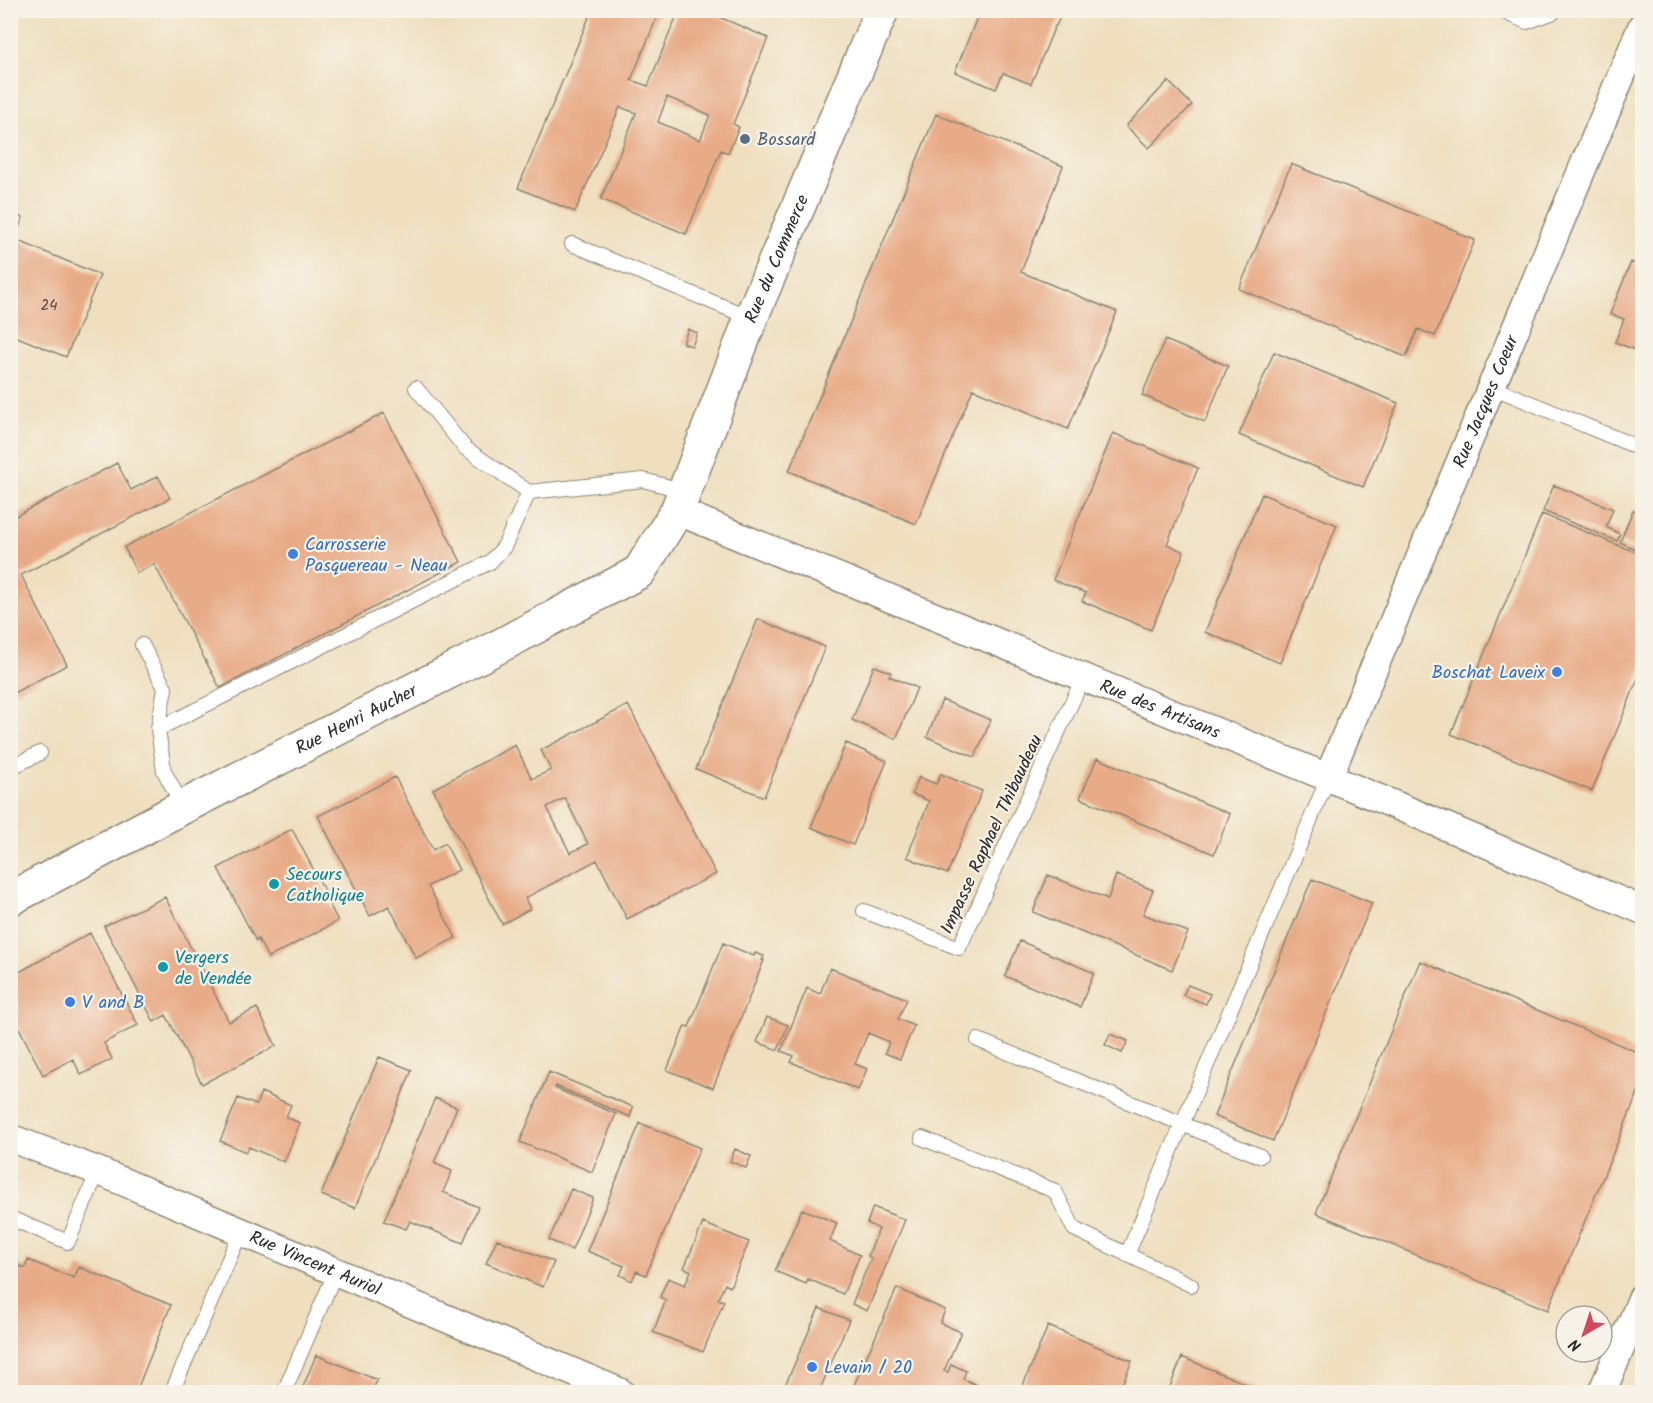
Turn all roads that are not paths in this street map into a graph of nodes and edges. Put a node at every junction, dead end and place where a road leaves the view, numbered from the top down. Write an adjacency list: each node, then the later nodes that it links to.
1 (882, 10): 6 (street, Rue du Commerce)
2 (1499, 10): 3 (lane)
3 (1555, 10)
4 (1642, 26): 7 (street, Rue Jacques Coeur)
5 (572, 244): 6 (lane)
6 (751, 318): 11 (street, Rue du Commerce)
7 (1492, 387): 9 (lane); 17 (street, Rue Jacques Coeur)
8 (416, 388): 10 (lane)
9 (1642, 449)
10 (529, 492): 11 (lane); 14 (lane)
11 (681, 501): 13 (street, Rue des Artisans); 18 (street, Rue Henri Aucher)
12 (142, 645): 14 (lane)
13 (1083, 678): 17 (street, Rue des Artisans); 21 (lane, Impasse Raphael Thibaudeau)
14 (159, 729): 18 (lane)
15 (40, 753): 16 (lane)
16 (10, 768)
17 (1328, 778): 20 (street, Rue des Artisans); 23 (lane)
18 (183, 807): 19 (street, Rue Henri Aucher)
19 (10, 899)
20 (1642, 910)
21 (864, 911)
22 (978, 1040): 23 (lane)
23 (1182, 1125): 26 (lane); 30 (lane)
24 (10, 1138): 27 (street, Rue Vincent Auriol)
25 (922, 1138): 30 (lane)
26 (1260, 1156)
27 (98, 1171): 28 (lane); 29 (street, Rue Vincent Auriol)
28 (10, 1218)
29 (241, 1231): 31 (street, Rue Vincent Auriol); 34 (lane)
30 (1127, 1255): 32 (lane)
31 (336, 1271): 35 (lane); 36 (street, Rue Vincent Auriol)
32 (1191, 1285)
33 (1642, 1298): 37 (street)
34 (172, 1392)
35 (284, 1392)
36 (620, 1392)
37 (1602, 1392)

